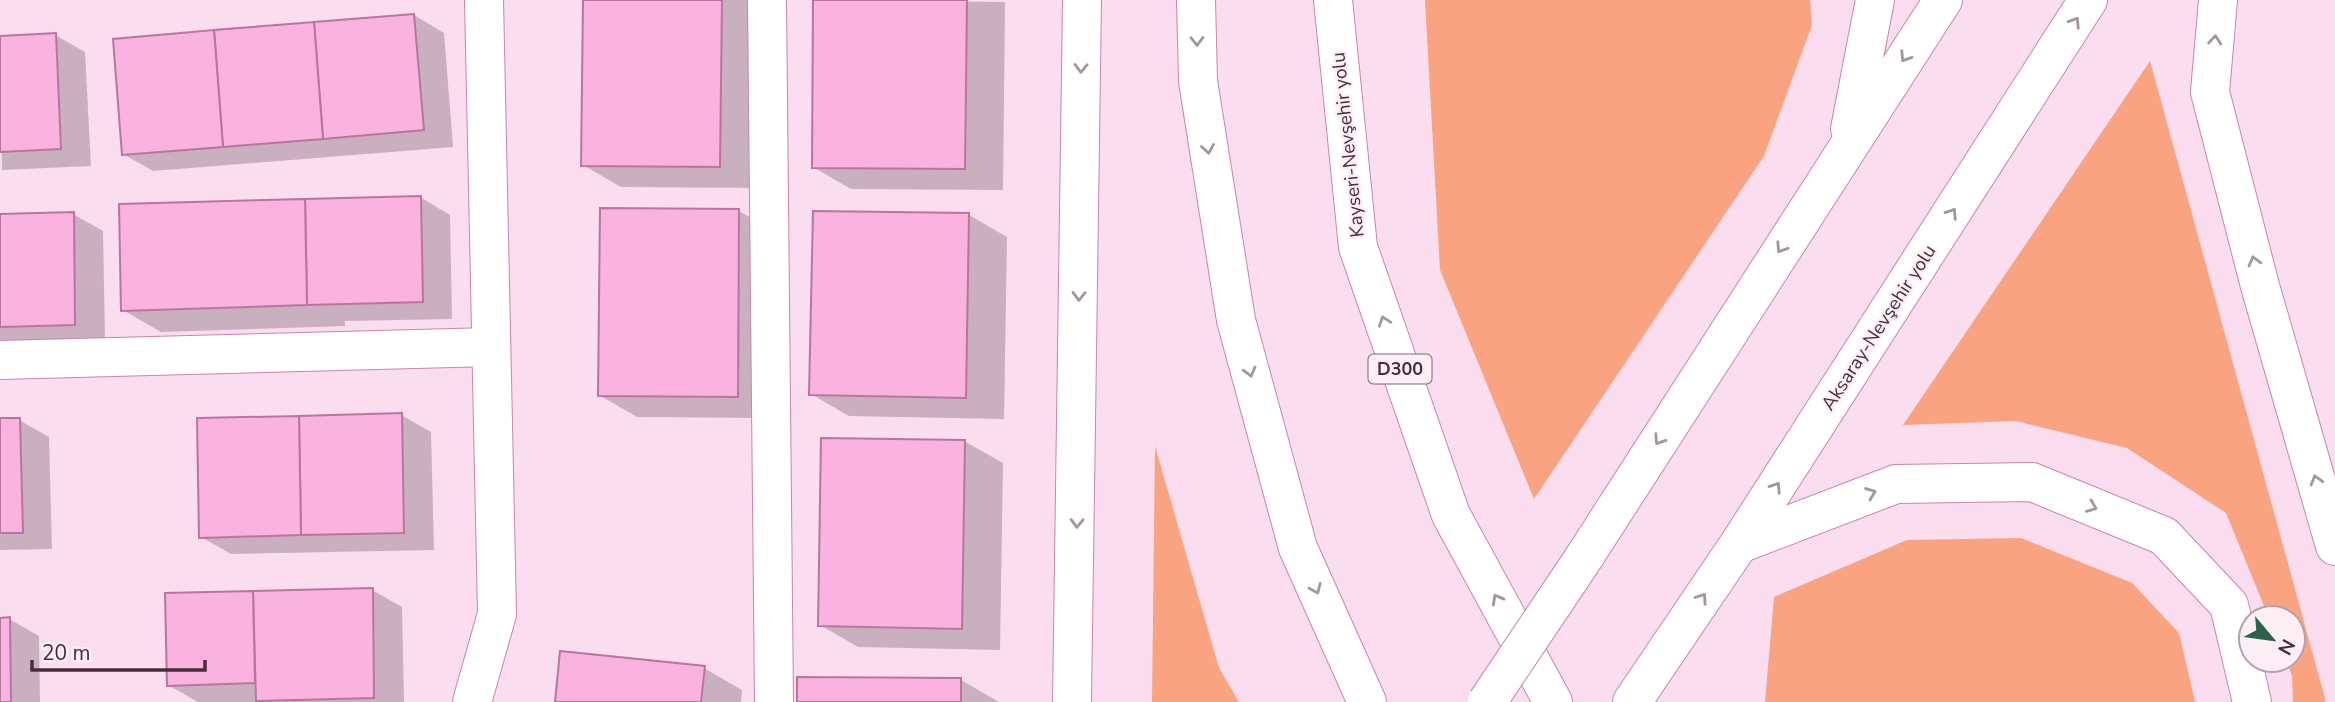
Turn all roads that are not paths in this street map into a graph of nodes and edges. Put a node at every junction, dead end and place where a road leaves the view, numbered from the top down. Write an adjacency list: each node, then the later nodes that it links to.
1 (484, 0): 11 (main road)
2 (767, 0): 16 (main road)
3 (1082, 0): 17 (main road, one-way to 17)
4 (1196, 0): 18 (main road, one-way to 18)
5 (1875, 0): 10 (main road)
6 (1943, 0): 10 (main road, one-way to 10)
7 (2088, 0): 13 (main road, Aksaray-Nevşehir yolu, one-way to 7)
8 (2218, 0): 14 (main road, one-way to 8)
9 (1333, 3): 20 (main road, Kayseri-Nevşehir yolu / D300, one-way to 9)
10 (1847, 146): 19 (main road, one-way to 19, bridge)
11 (491, 347): 12 (main road); 15 (main road)
12 (0, 360)
13 (1739, 544): 21 (main road, Aksaray-Nevşehir yolu, one-way to 13); 22 (main road, one-way to 22)
14 (2335, 546)
15 (472, 702)
16 (774, 702)
17 (1072, 702)
18 (1367, 702)
19 (1487, 702)
20 (1553, 702)
21 (1632, 702)
22 (2252, 702)

